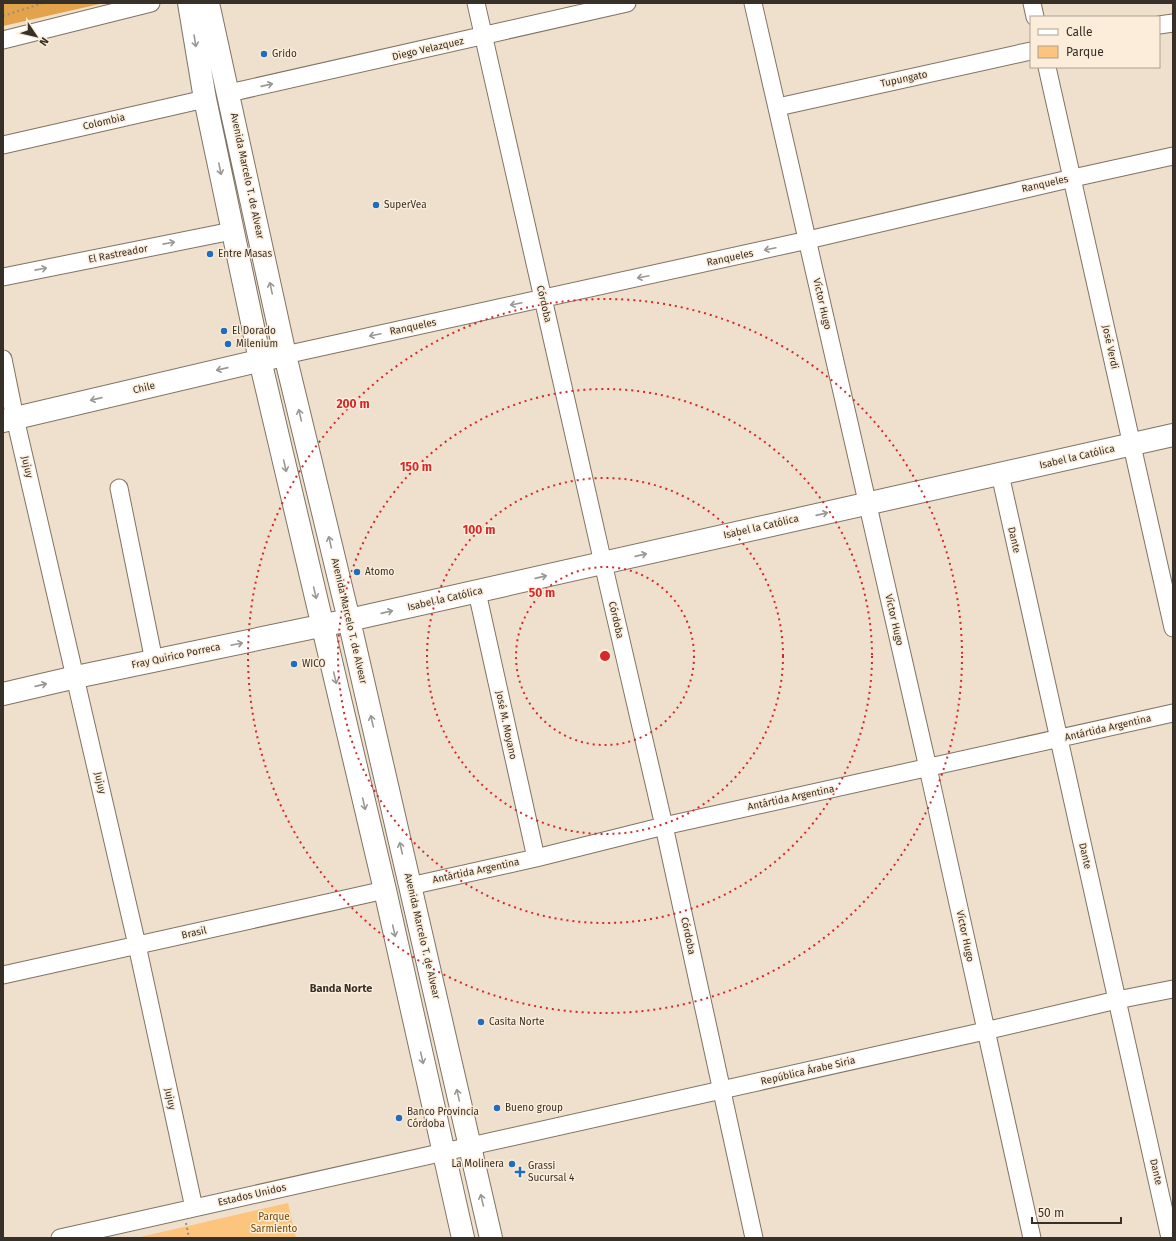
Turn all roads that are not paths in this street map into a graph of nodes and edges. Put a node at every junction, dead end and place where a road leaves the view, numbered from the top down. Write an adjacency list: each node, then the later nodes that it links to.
1 (151, 3): 12 (street)
2 (189, 3): 16 (main road, one-way to 16)
3 (208, 3): 15 (main road, Avenida Marcelo T. de Alvear)
4 (476, 3): 11 (street, Córdoba)
5 (627, 3): 11 (street, Diego Velazquez)
6 (753, 3): 17 (street, Víctor Hugo)
7 (1032, 3): 8 (street)
8 (1035, 16)
9 (1173, 23): 10 (street)
10 (1160, 26)
11 (484, 36): 15 (street, Diego Velazquez, one-way to 11); 24 (street, Córdoba)
12 (3, 40)
13 (1030, 51): 17 (street, Tupungato)
14 (1047, 68): 20 (street, José Verdi)
15 (229, 93): 25 (main road, Avenida Marcelo T. de Alvear, one-way to 15)
16 (205, 99): 18 (street, Colombia); 21 (main road, one-way to 21)
17 (778, 107): 22 (street, Víctor Hugo)
18 (3, 145)
19 (1173, 156): 20 (street, Ranqueles)
20 (1073, 178): 22 (street, Ranqueles); 30 (street, José Verdi)
21 (232, 231): 23 (street, El Rastreador, one-way to 21); 27 (main road)
22 (808, 240): 24 (street, Ranqueles, one-way to 24); 33 (street, Víctor Hugo)
23 (3, 277)
24 (543, 298): 25 (street, Ranqueles, one-way to 25); 34 (street, Córdoba)
25 (286, 355): 27 (main road, Chile); 36 (main road, Avenida Marcelo T. de Alvear, one-way to 25)
26 (3, 359): 28 (street, Jujuy)
27 (260, 360): 28 (main road, Chile, one-way to 28); 37 (main road, one-way to 37)
28 (9, 419): 40 (street, Jujuy)
29 (1173, 435): 30 (main road, Isabel la Católica)
30 (1132, 444): 31 (main road, Isabel la Católica); 38 (street, José Verdi)
31 (1000, 474): 33 (main road, Isabel la Católica); 43 (street, Dante)
32 (119, 488): 39 (street)
33 (868, 503): 34 (main road, Isabel la Católica, one-way to 33); 44 (street, Víctor Hugo)
34 (603, 563): 35 (main road, Isabel la Católica, one-way to 34); 45 (street, Córdoba)
35 (477, 592): 36 (main road, Isabel la Católica, one-way to 35); 46 (street, José M. Moyano)
36 (349, 620): 37 (main road, Fray Quirico Porreca); 47 (main road, Avenida Marcelo T. de Alvear, one-way to 36)
37 (322, 626): 39 (main road, Fray Quirico Porreca, one-way to 37); 48 (main road, one-way to 48)
38 (1173, 628)
39 (154, 661): 40 (main road, Fray Quirico Porreca)
40 (76, 677): 41 (main road, Fray Quirico Porreca, one-way to 40); 49 (street, Jujuy)
41 (3, 694)
42 (1173, 713): 43 (street, Antártida Argentina)
43 (1059, 739): 44 (street, Antártida Argentina); 52 (street, Dante)
44 (928, 768): 45 (street, Antártida Argentina); 53 (street, Víctor Hugo)
45 (664, 826): 46 (street, Antártida Argentina); 54 (street, Córdoba)
46 (536, 858): 47 (street, Antártida Argentina)
47 (410, 886): 55 (main road, Avenida Marcelo T. de Alvear, one-way to 47)
48 (385, 890): 49 (street, Brasil); 56 (main road, one-way to 56)
49 (137, 945): 50 (street, Brasil); 57 (street, Jujuy)
50 (3, 975)
51 (1173, 989): 52 (street, República Árabe Siria)
52 (1117, 1000): 53 (street, República Árabe Siria); 63 (street, Dante)
53 (985, 1031): 54 (street, República Árabe Siria); 62 (street, Víctor Hugo)
54 (722, 1090): 55 (street, República Árabe Siria); 61 (street, Córdoba)
55 (470, 1146): 56 (street, República Árabe Siria); 60 (main road, Avenida Marcelo T. de Alvear, one-way to 55)
56 (444, 1152): 57 (street, Estados Unidos); 59 (main road)
57 (194, 1208): 58 (street, Estados Unidos)
58 (60, 1238)
59 (463, 1238)
60 (491, 1238)
61 (754, 1238)
62 (1032, 1238)
63 (1170, 1238)

